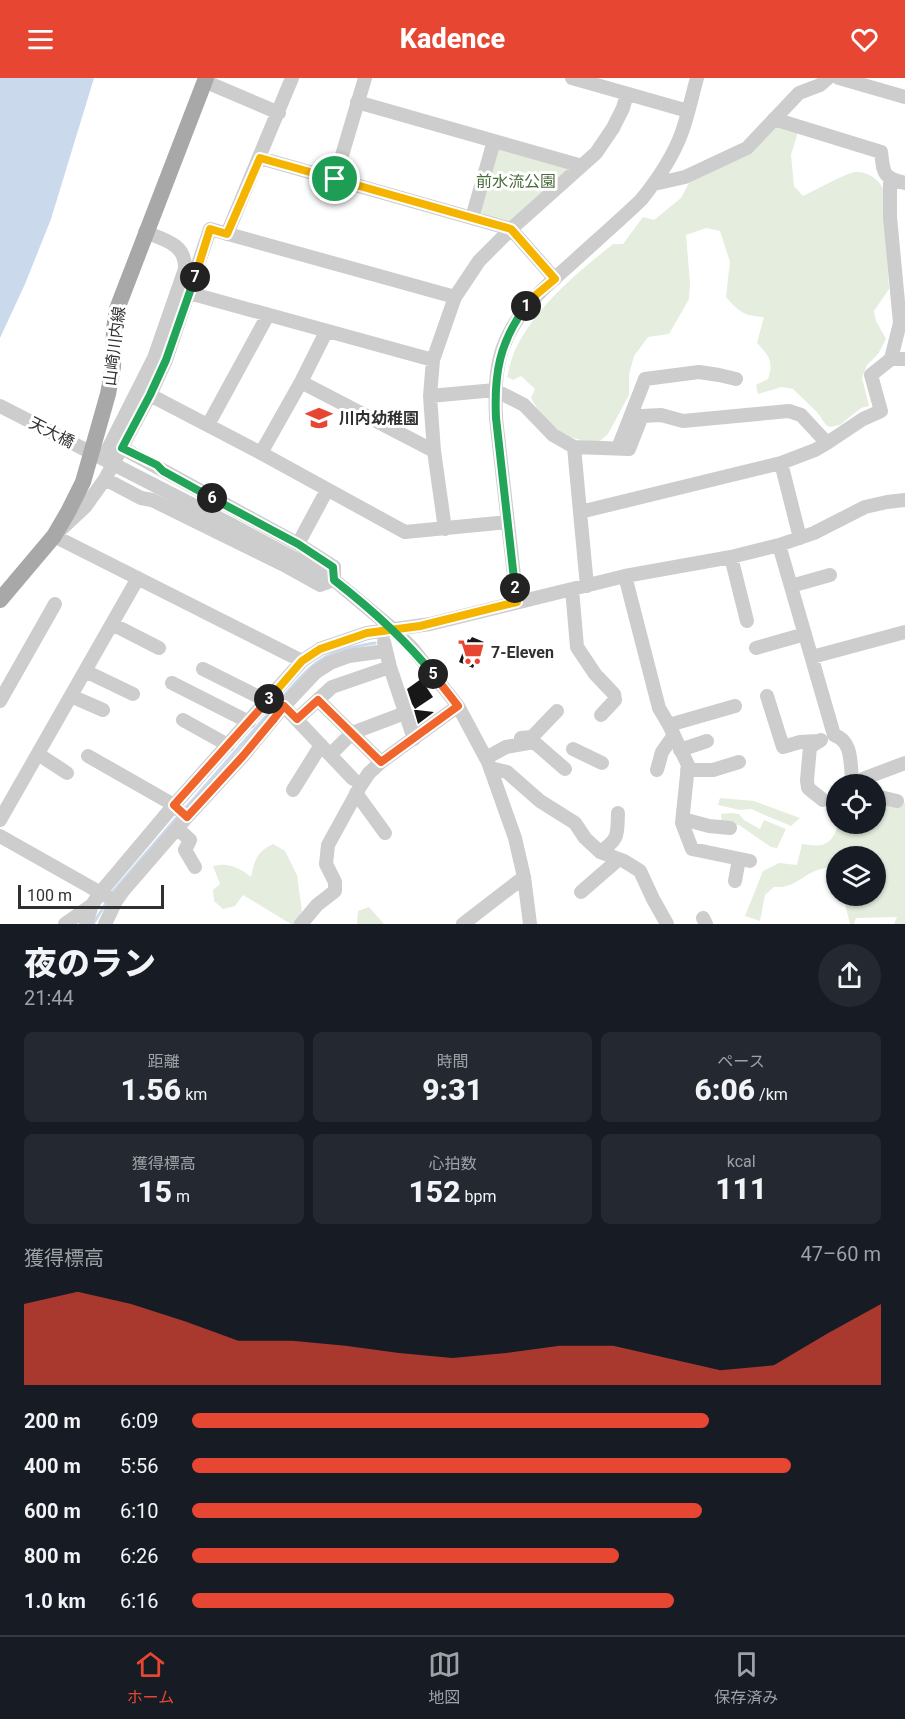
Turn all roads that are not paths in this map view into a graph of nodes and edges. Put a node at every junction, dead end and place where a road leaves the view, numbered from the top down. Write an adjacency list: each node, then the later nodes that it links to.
1 (292, 78): 13 (street)
2 (364, 78): 11 (street)
3 (572, 78): 9 (street)
4 (697, 78): 12 (street)
5 (828, 78): 14 (street)
6 (838, 78): 8 (street)
7 (205, 80): 13 (street); 24 (main road, 山崎川内線)
8 (858, 80): 10 (street)
9 (627, 94): 12 (street); 17 (street)
10 (905, 97)
11 (357, 102): 15 (street); 18 (street)
12 (688, 111): 21 (street)
13 (279, 113): 16 (street)
14 (774, 119): 19 (street); 21 (street)
15 (494, 141): 17 (street); 22 (street)
16 (260, 158): 18 (street); 25 (street)
17 (582, 166): 23 (street)
18 (335, 179): 22 (street)
19 (890, 179): 20 (street); 31 (street)
20 (905, 183)
21 (654, 184): 26 (street)
22 (472, 218): 23 (street)
23 (511, 229): 26 (street); 28 (street)
24 (145, 232): 46 (street); 54 (main road, 山崎川内線)
25 (227, 234): 27 (street); 28 (street)
26 (555, 279): 35 (street)
27 (189, 293): 29 (street); 36 (street)
28 (455, 297): 32 (street)
29 (268, 315): 30 (street); 39 (street)
30 (326, 332): 32 (street); 34 (street)
31 (898, 359): 40 (street)
32 (433, 360): 37 (street)
33 (736, 379): 43 (street)
34 (301, 382): 44 (street); 45 (street)
35 (495, 390): 37 (street); 41 (street); 52 (street)
36 (150, 395): 39 (street); 42 (street)
37 (430, 396): 44 (street)
38 (0, 406): 46 (street, 天大橋)
39 (208, 425): 45 (street)
40 (827, 443): 43 (street); 47 (street)
41 (574, 447): 43 (street); 51 (street)
42 (122, 448): 48 (street); 56 (street)
43 (618, 448)
44 (434, 452): 53 (street)
45 (261, 453): 49 (street)
46 (103, 459): 62 (street, 天大橋)
47 (781, 463): 51 (street); 55 (street)
48 (105, 479): 54 (street); 62 (street)
49 (327, 490): 53 (street); 56 (street)
50 (905, 500): 55 (street)
51 (580, 512): 63 (street)
52 (508, 522): 53 (street); 67 (street)
53 (445, 529)
54 (54, 536): 61 (street); 66 (main road, 山崎川内線)
55 (800, 538): 57 (street)
56 (298, 544): 62 (street)
57 (779, 545): 58 (street); 64 (street)
58 (731, 557): 60 (street); 69 (street)
59 (830, 575): 64 (street)
60 (625, 576): 63 (street); 99 (street)
61 (138, 578): 70 (street); 78 (street)
62 (334, 580): 71 (street)
63 (587, 586): 65 (street)
64 (791, 586): 73 (street)
65 (572, 589): 67 (street); 95 (street)
66 (0, 600)
67 (517, 602): 71 (street)
68 (55, 604): 88 (street)
69 (747, 621)
70 (112, 624): 74 (street); 81 (street)
71 (388, 631): 76 (street); 78 (street); 91 (street)
72 (905, 632): 77 (street)
73 (805, 633): 75 (street); 77 (street)
74 (159, 648)
75 (756, 648)
76 (385, 651): 79 (street); 90 (street)
77 (812, 657): 101 (street)
78 (302, 661): 86 (street)
79 (390, 667): 87 (street); 94 (street)
80 (203, 669): 86 (street)
81 (85, 671): 83 (street); 84 (street)
82 (172, 683): 98 (street)
83 (133, 694)
84 (71, 696): 92 (street); 109 (street)
85 (767, 696): 104 (street)
86 (270, 698): 90 (street); 98 (street)
87 (318, 700): 96 (street); 100 (street)
88 (0, 701)
89 (735, 705): 99 (street)
90 (284, 706): 96 (street); 128 (street)
91 (458, 706): 102 (street); 111 (street)
92 (103, 711)
93 (557, 711): 111 (street)
94 (405, 713): 100 (street); 102 (street)
95 (601, 715)
96 (297, 719): 106 (street)
97 (183, 720): 105 (street)
98 (249, 722): 105 (street)
99 (671, 730): 108 (street); 116 (street)
100 (352, 733): 107 (street); 112 (street)
101 (834, 735): 104 (street); 119 (street)
102 (414, 739): 112 (street)
103 (706, 741): 108 (street)
104 (818, 741): 124 (street)
105 (228, 745): 126 (street)
106 (321, 745): 121 (street); 122 (street)
107 (335, 750)
108 (680, 750): 117 (street)
109 (38, 754): 118 (street); 130 (street)
110 (88, 756): 126 (street)
111 (486, 759): 114 (street); 135 (street); 138 (street)
112 (381, 762): 121 (street)
113 (739, 762): 117 (street)
114 (602, 763)
115 (905, 763): 120 (street)
116 (657, 770)
117 (687, 770): 129 (street)
118 (67, 772)
119 (852, 774)
120 (877, 774)
121 (354, 786): 133 (street); 146 (street)
122 (293, 790)
123 (886, 798): 125 (street)
124 (823, 800)
125 (897, 801)
126 (174, 805): 128 (street); 141 (street)
127 (618, 813): 135 (street)
128 (187, 817): 132 (street)
129 (683, 819): 131 (street); 139 (street)
130 (0, 820)
131 (730, 828)
132 (178, 829): 137 (street); 142 (street)
133 (385, 833)
134 (0, 836): 141 (street)
135 (600, 852): 136 (street)
136 (619, 859): 140 (street); 149 (street)
137 (195, 867)
138 (524, 877): 147 (street); 148 (street)
139 (735, 881)
140 (581, 892)
141 (98, 898): 142 (street); 143 (street); 144 (street)
142 (116, 901): 145 (street)
143 (65, 924)
144 (86, 924)
145 (105, 924)
146 (301, 924)
147 (463, 924)
148 (530, 924)
149 (667, 924)

